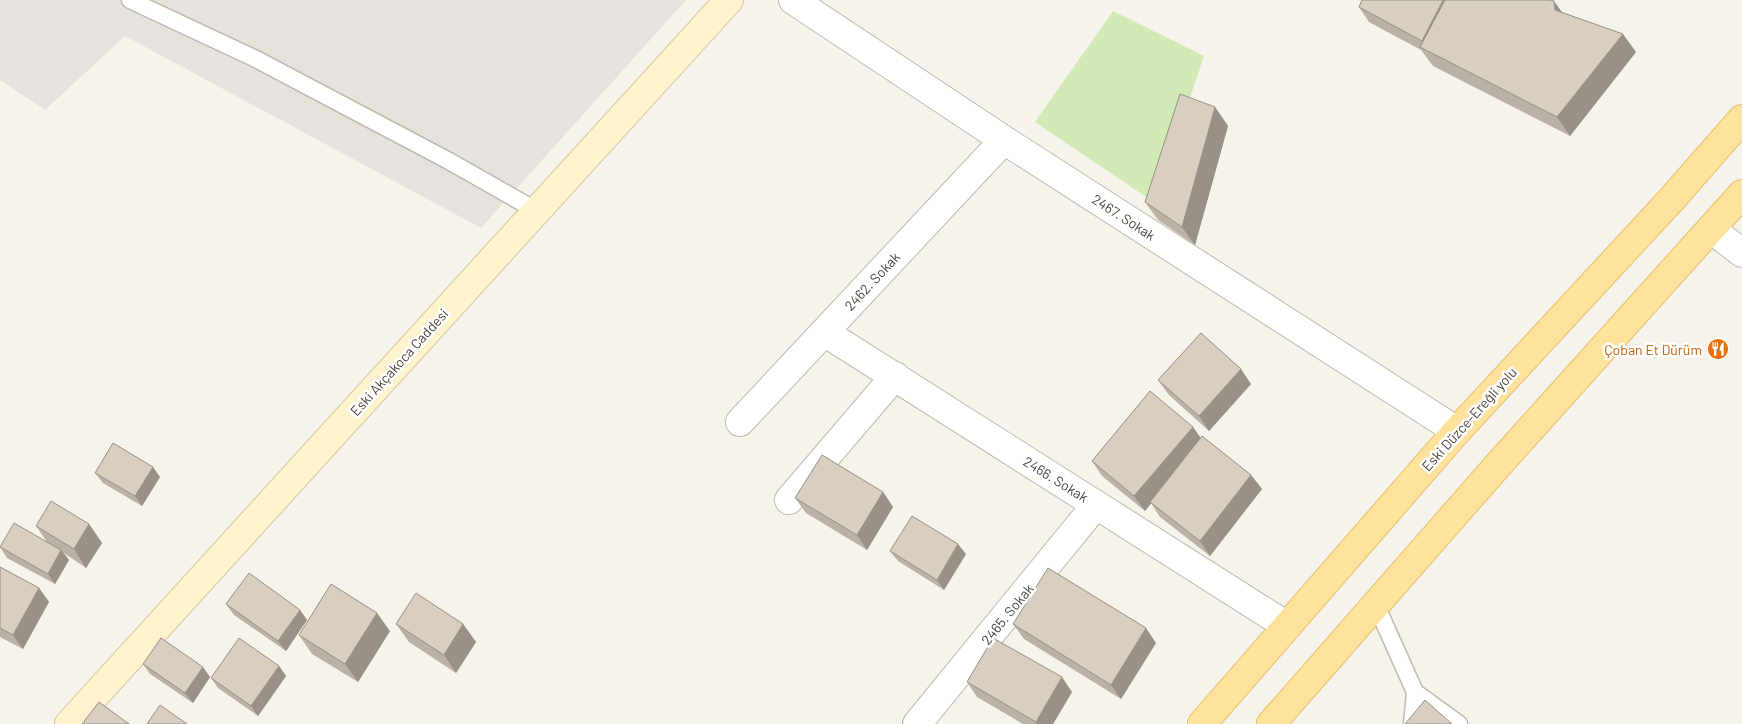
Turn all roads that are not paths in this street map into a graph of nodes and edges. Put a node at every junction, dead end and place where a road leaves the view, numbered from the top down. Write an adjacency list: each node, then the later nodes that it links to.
1 (130, 0): 7 (lane)
2 (729, 0): 7 (street, Eski Akçakoca Caddesi)
3 (793, 0): 5 (street, 2467. Sokak)
4 (1742, 119): 13 (main road, Eski Düzce-Ereğli yolu)
5 (1004, 140): 10 (street, 2462. Sokak); 13 (street, 2467. Sokak)
6 (1742, 194): 8 (main road)
7 (537, 211): 19 (street, Eski Akçakoca Caddesi)
8 (1711, 229): 9 (street); 16 (main road)
9 (1742, 253)
10 (824, 332): 11 (street, 2466. Sokak); 12 (street, 2462. Sokak)
11 (895, 376): 14 (street); 15 (street, 2466. Sokak)
12 (740, 422)
13 (1457, 431): 17 (main road, Eski Düzce-Ereğli yolu)
14 (789, 500)
15 (1096, 505): 17 (street, 2466. Sokak); 20 (street, 2465. Sokak)
16 (1376, 604): 18 (lane); 22 (main road)
17 (1287, 626): 21 (main road, Eski Düzce-Ereğli yolu)
18 (1415, 692): 23 (lane); 24 (lane)
19 (69, 724)
20 (917, 724)
21 (1202, 724)
22 (1271, 724)
23 (1412, 724)
24 (1459, 724)

